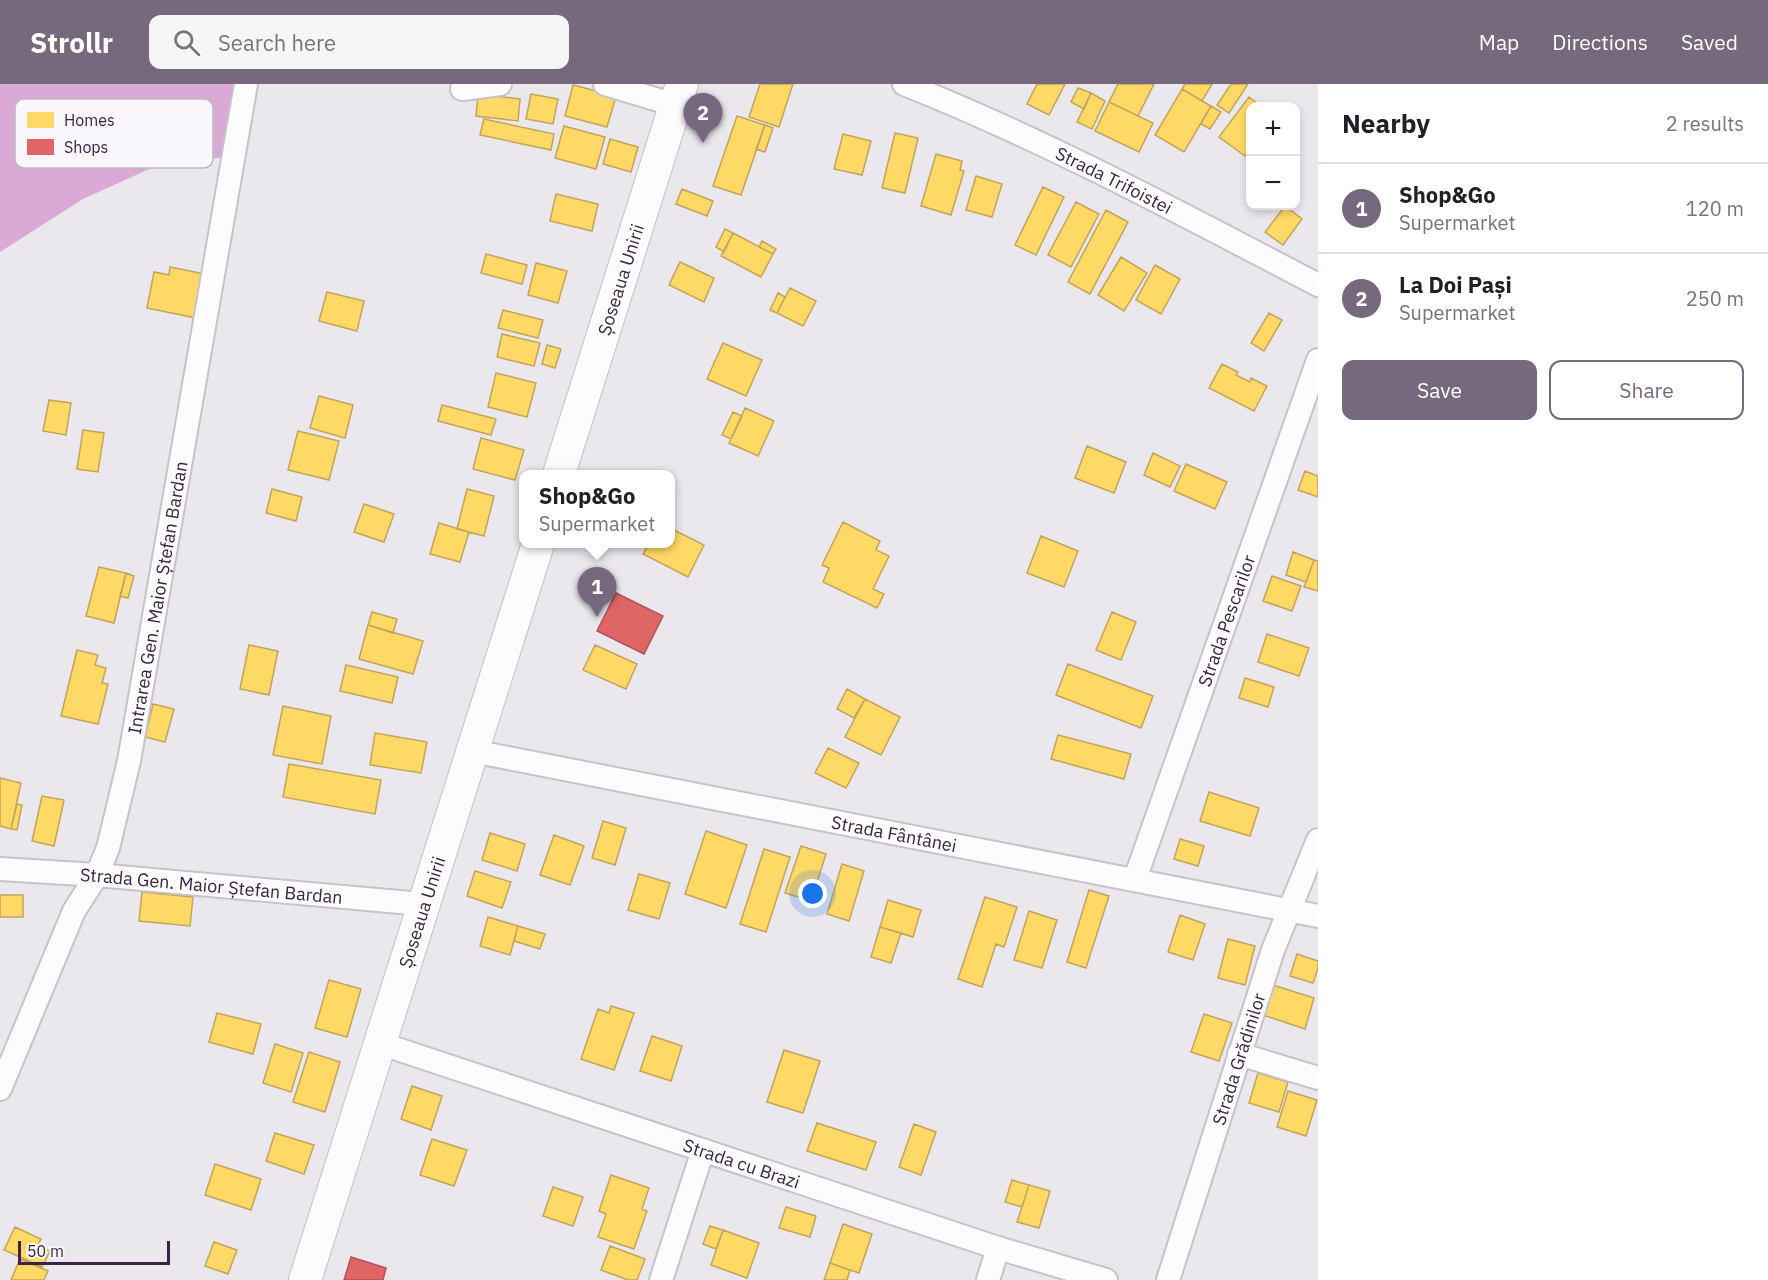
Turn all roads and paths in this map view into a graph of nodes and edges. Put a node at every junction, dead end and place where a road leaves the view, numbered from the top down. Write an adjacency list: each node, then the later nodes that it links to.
1 (246, 84): 14 (street, Intrarea Gen. Maior Ștefan Bardan)
2 (500, 84): 5 (street)
3 (605, 84): 6 (street)
4 (904, 84): 7 (street, Strada Trifoistei)
5 (462, 89)
6 (678, 94): 9 (main road, Șoseaua Unirii)
7 (1318, 285)
8 (1318, 360): 15 (street, Strada Pescarilor)
9 (561, 470)
10 (536, 548): 11 (main road, Șoseaua Unirii)
11 (472, 752): 15 (street, Strada Fântânei); 16 (main road, Șoseaua Unirii)
12 (1316, 849): 17 (street, Strada Grădinilor)
13 (0, 869): 14 (street, Strada Gen. Maior Ștefan Bardan)
14 (97, 875): 16 (street, Strada Gen. Maior Ștefan Bardan); 22 (street, Intrarea Gen. Maior Ștefan Bardan)
15 (1135, 879): 17 (street, Strada Fântânei)
16 (422, 904): 19 (main road, Șoseaua Unirii)
17 (1289, 909): 18 (street, Strada Fântânei); 20 (street, Strada Grădinilor)
18 (1318, 916)
19 (379, 1043): 23 (street, Strada cu Brazi); 25 (main road, Șoseaua Unirii)
20 (1239, 1054): 21 (street); 29 (street, Strada Grădinilor)
21 (1318, 1078)
22 (0, 1089)
23 (703, 1150): 24 (street, Strada cu Brazi); 26 (street)
24 (998, 1248): 27 (street); 28 (street, Strada cu Brazi)
25 (305, 1280)
26 (661, 1280)
27 (988, 1280)
28 (1106, 1280)
29 (1168, 1280)

